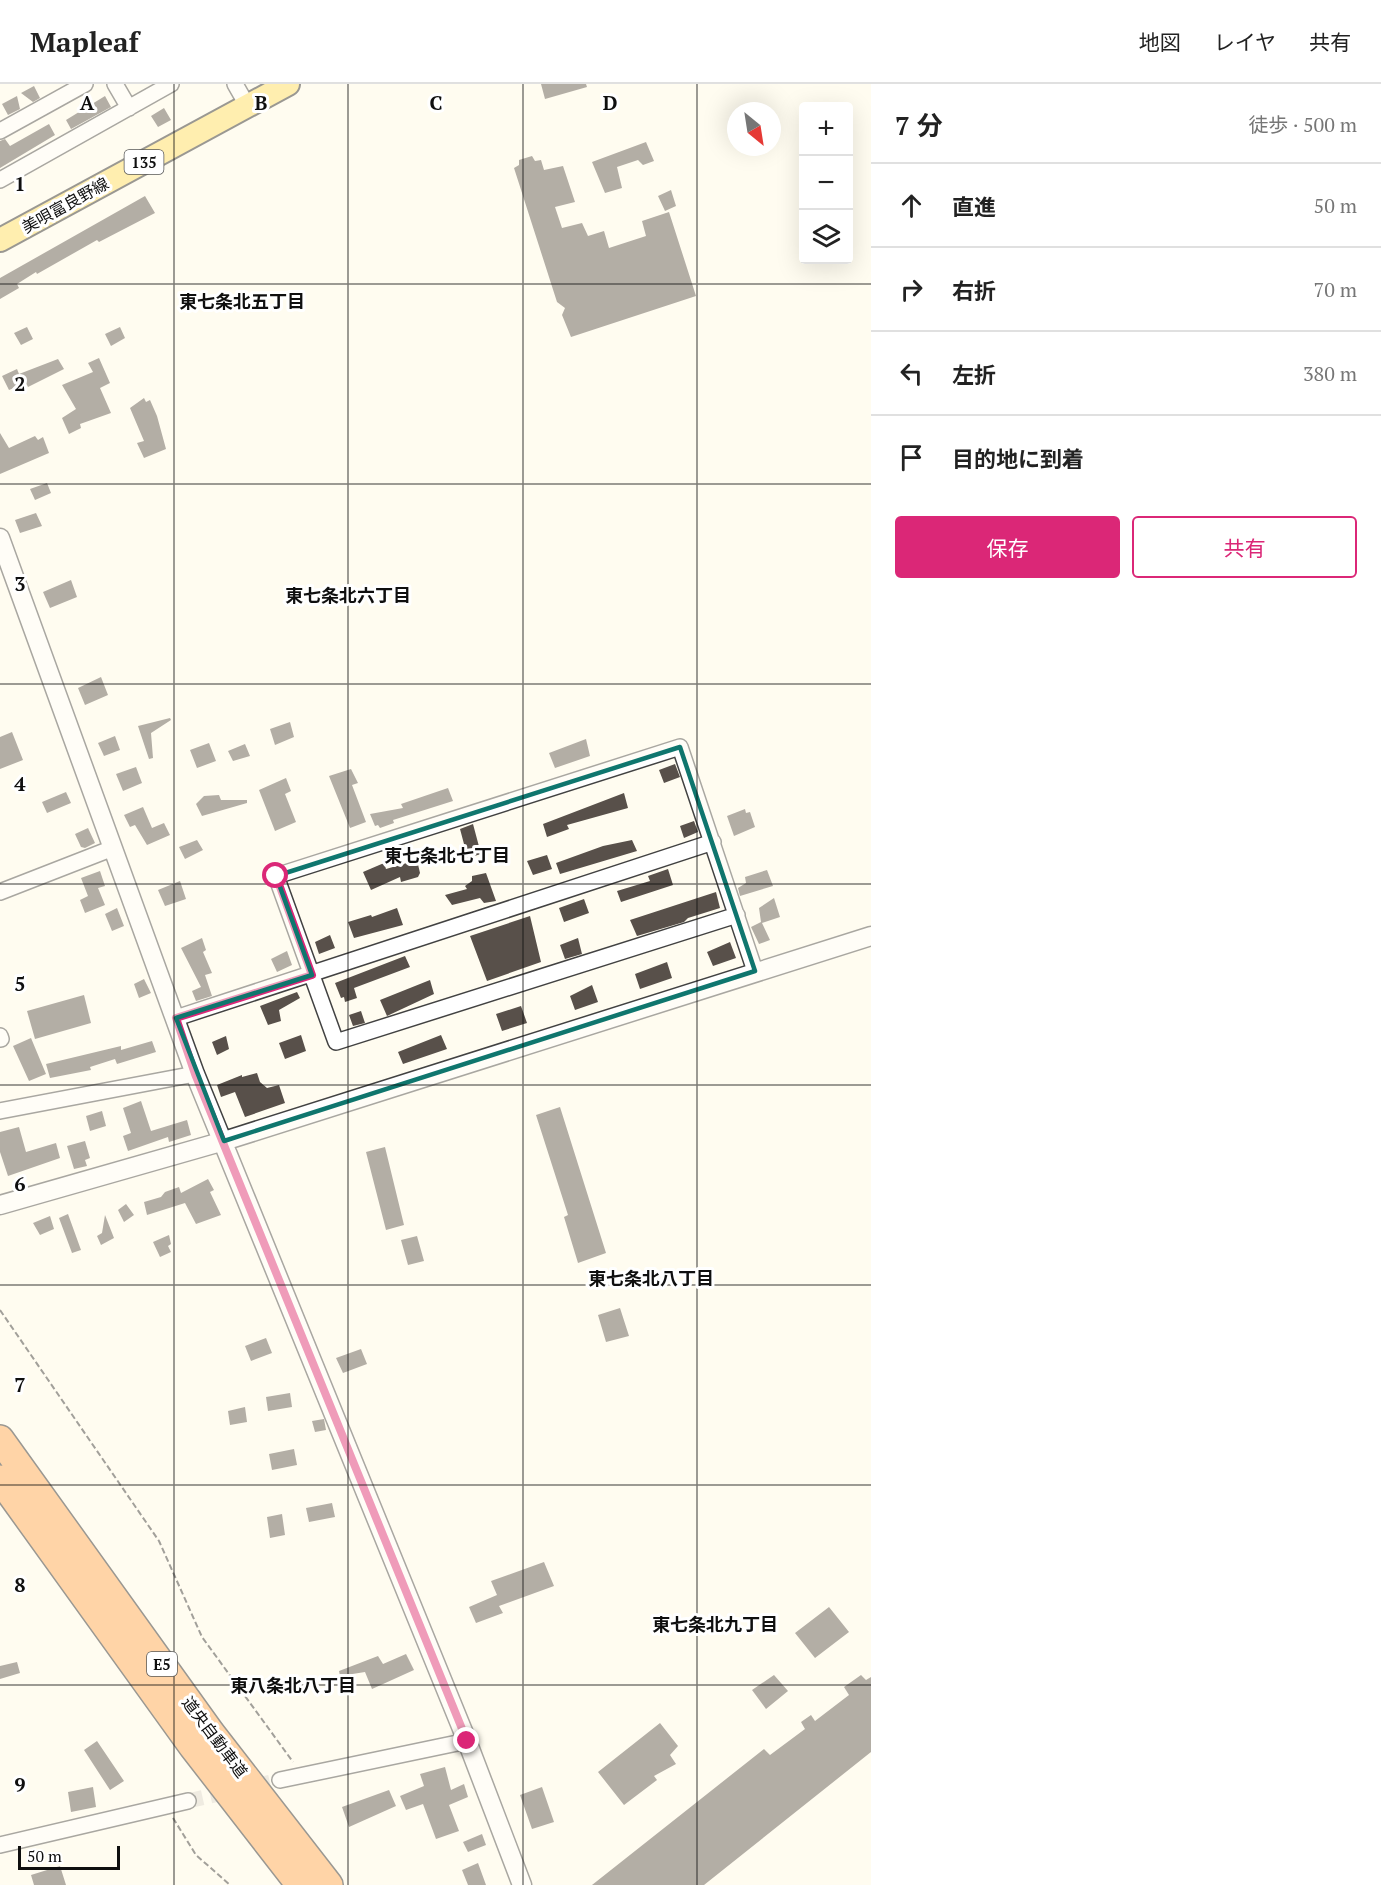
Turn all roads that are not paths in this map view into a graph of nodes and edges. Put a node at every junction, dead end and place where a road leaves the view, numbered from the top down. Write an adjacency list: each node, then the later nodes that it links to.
1 (85, 84): 8 (street)
2 (115, 84): 7 (street)
3 (171, 84): 7 (street)
4 (235, 84): 6 (street)
5 (288, 84): 6 (main road, 美唄富良野線 / 135)
6 (247, 105): 10 (main road, 美唄富良野線 / 135)
7 (129, 108): 9 (street)
8 (0, 131)
9 (0, 180)
10 (0, 240)
11 (0, 538): 13 (street)
12 (713, 842): 15 (street); 18 (street); 18 (street)
13 (113, 848): 14 (street); 19 (street)
14 (0, 892)
15 (737, 915): 17 (street); 18 (street)
16 (871, 936): 17 (street)
17 (755, 971): 22 (street)
18 (312, 975): 19 (street)
19 (176, 1018): 20 (street)
20 (195, 1074): 21 (street); 22 (street)
21 (0, 1111)
22 (224, 1141): 23 (street); 26 (street)
23 (0, 1205)
24 (0, 1439): 31 (highway, 道央自動車道 / E5)
25 (0, 1479): 30 (highway, 道央自動車道 / E5)
26 (467, 1741): 27 (street); 32 (street)
27 (280, 1780)
28 (188, 1800): 29 (street)
29 (0, 1845)
30 (300, 1885)
31 (329, 1885)
32 (522, 1885)

